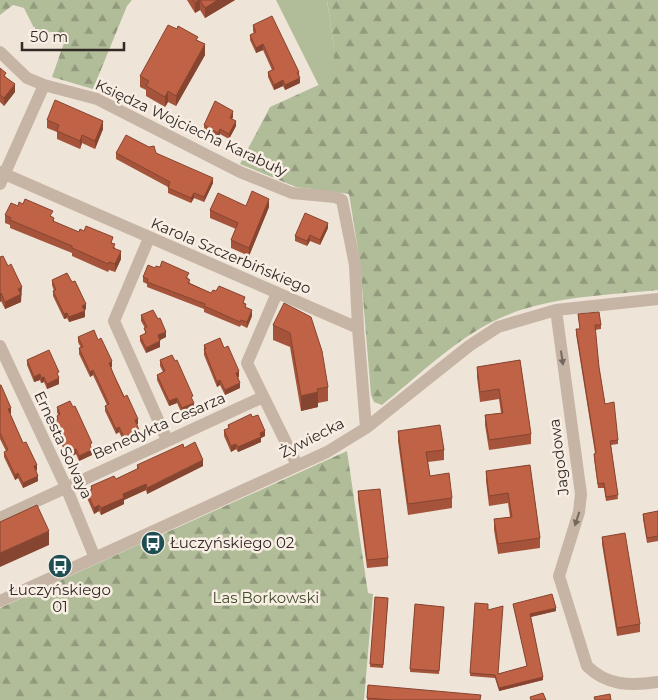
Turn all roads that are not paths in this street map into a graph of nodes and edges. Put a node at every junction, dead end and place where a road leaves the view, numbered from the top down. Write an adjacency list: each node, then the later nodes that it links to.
1 (0, 52): 2 (street, Księdza Wojciecha Karabuły)
2 (44, 85): 3 (street); 8 (street, Księdza Wojciecha Karabuły)
3 (1, 177): 4 (street, Karola Szczerbińskiego)
4 (149, 238): 5 (street, Karola Szczerbińskiego); 12 (street)
5 (277, 293): 8 (street, Karola Szczerbińskiego); 10 (street)
6 (658, 299): 7 (street, Żywiecka)
7 (556, 310): 11 (street, Żywiecka); 18 (street, Jagodowa, one-way to 18)
8 (358, 328): 11 (street)
9 (0, 346): 14 (street, Ernesta Solvaya)
10 (263, 397): 12 (street, Benedykta Cesarza); 13 (street)
11 (366, 428): 13 (street, Żywiecka)
12 (167, 440): 14 (street, Benedykta Cesarza)
13 (297, 465): 16 (street, Żywiecka)
14 (66, 487): 15 (street, Benedykta Cesarza); 16 (street, Ernesta Solvaya)
15 (0, 518)
16 (95, 558): 17 (street, Żywiecka)
17 (0, 600)
18 (658, 682)

